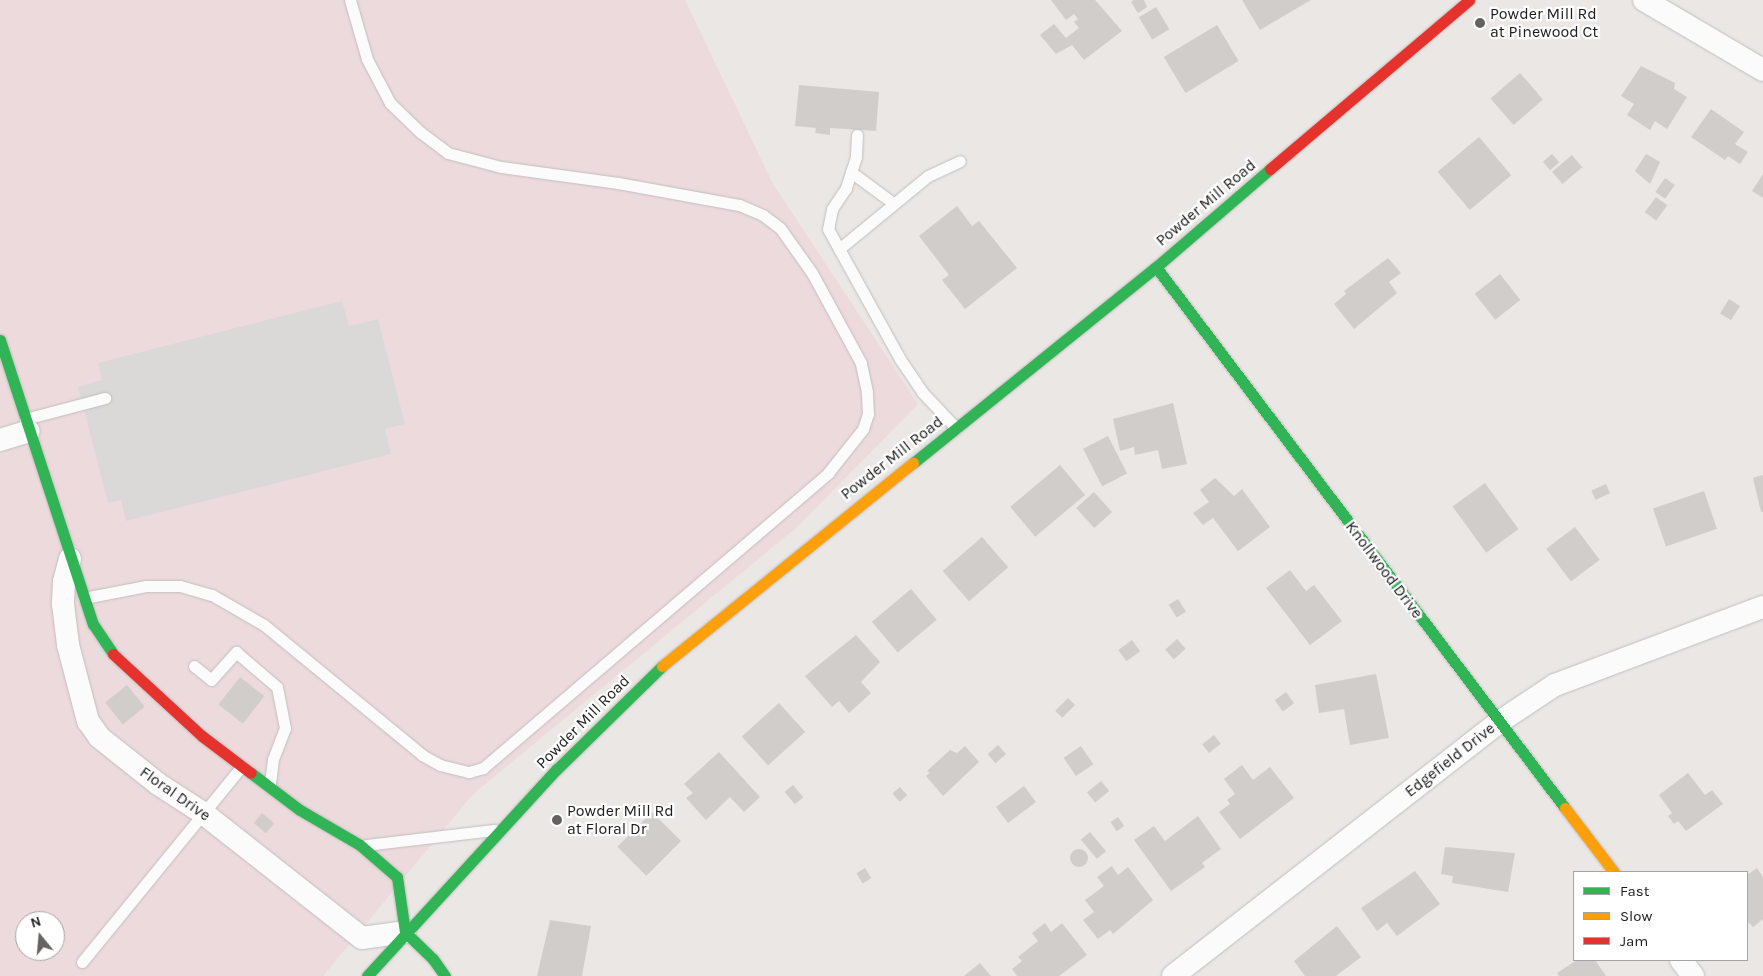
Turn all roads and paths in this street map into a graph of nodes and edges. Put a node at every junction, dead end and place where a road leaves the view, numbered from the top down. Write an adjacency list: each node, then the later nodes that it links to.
1 (350, 0): 17 (lane)
2 (1469, 0): 10 (street, Powder Mill Road)
3 (1644, 0): 4 (street)
4 (1763, 70)
5 (857, 134): 7 (lane)
6 (960, 161): 8 (lane)
7 (851, 172): 8 (lane); 9 (lane)
8 (893, 204): 9 (lane)
9 (839, 249): 14 (lane)
10 (1156, 268): 14 (street, Powder Mill Road); 20 (street, Knollwood Drive)
11 (0, 340): 13 (street)
12 (105, 398): 13 (lane)
13 (27, 425): 15 (street); 16 (street)
14 (957, 429): 24 (street, Powder Mill Road)
15 (0, 440)
16 (70, 559): 17 (street); 23 (street, Floral Drive)
17 (84, 598): 21 (street)
18 (1763, 607): 20 (street, Edgefield Drive)
19 (194, 666): 22 (lane)
20 (1499, 722): 26 (street, Knollwood Drive); 32 (street, Edgefield Drive)
21 (242, 766): 22 (street); 23 (lane)
22 (270, 785): 25 (street)
23 (204, 813): 27 (street, Floral Drive); 29 (lane)
24 (501, 829): 25 (lane); 27 (street, Powder Mill Road)
25 (360, 845): 27 (street)
26 (1613, 871)
27 (405, 932): 30 (street, Powder Mill Road); 31 (street)
28 (1682, 961): 33 (street)
29 (82, 962)
30 (367, 976)
31 (445, 976)
32 (1173, 976)
33 (1693, 976)

